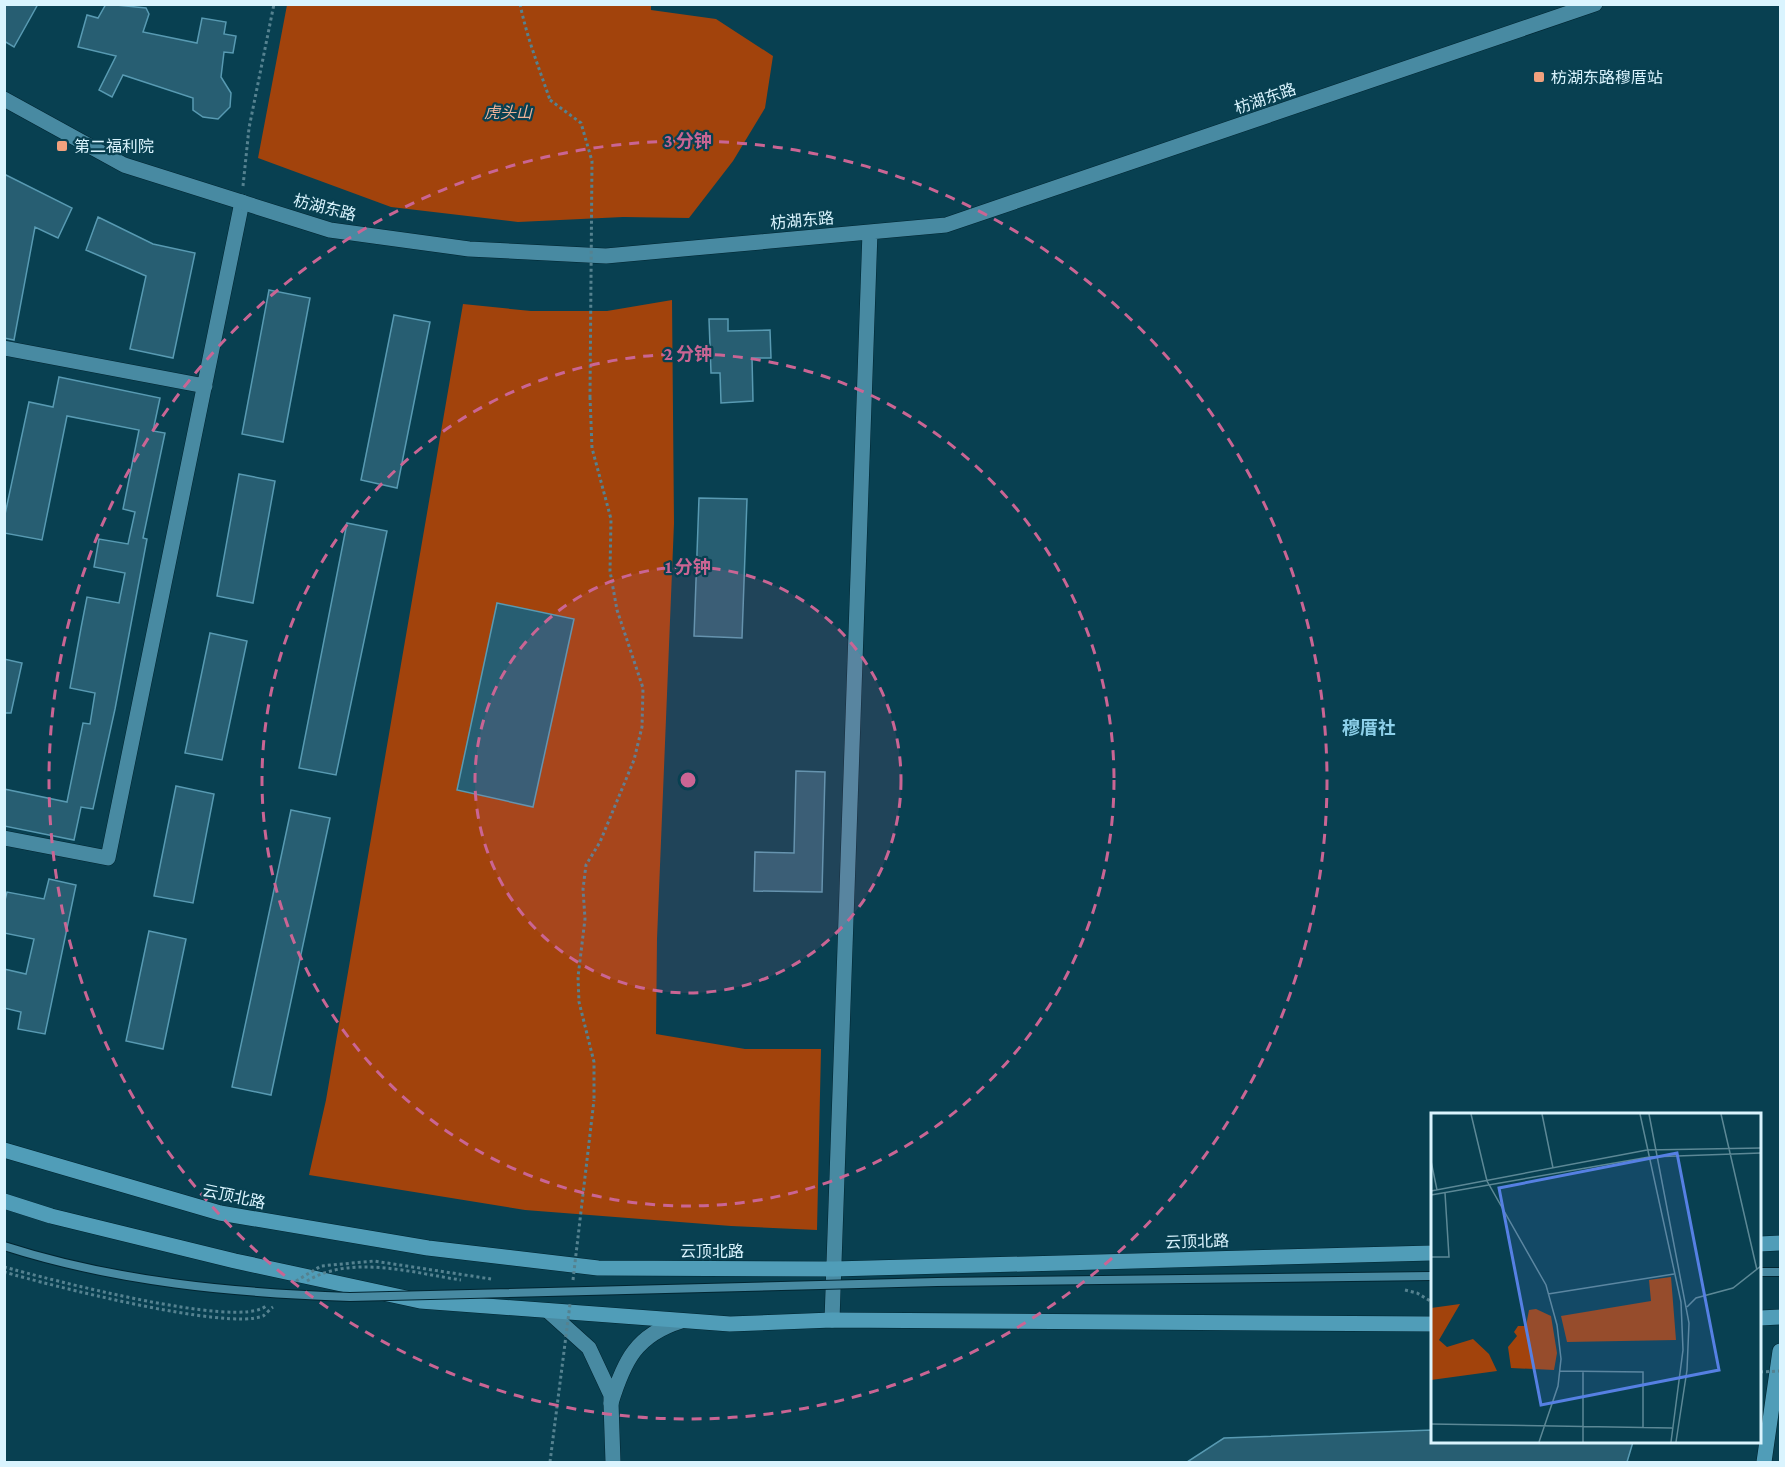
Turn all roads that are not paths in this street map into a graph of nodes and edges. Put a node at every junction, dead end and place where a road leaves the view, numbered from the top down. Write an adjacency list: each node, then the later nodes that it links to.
1 (1595, 4): 4 (street, 枋湖东路)
2 (4, 99): 3 (street, 枋湖东路)
3 (242, 202): 4 (street, 枋湖东路); 6 (street)
4 (870, 232): 14 (street)
5 (4, 348): 6 (street)
6 (205, 386): 7 (street)
7 (4, 838)
8 (4, 1150): 14 (main road, 云顶北路)
9 (4, 1201): 18 (main road)
10 (1780, 1243): 11 (main road)
11 (1761, 1244)
12 (4, 1246): 17 (lane, bridge)
13 (1431, 1253): 14 (main road, 云顶北路)
14 (834, 1269): 21 (street)
15 (1761, 1272): 16 (lane)
16 (1780, 1272)
17 (1431, 1276)
18 (548, 1311): 22 (main road); 25 (street)
19 (1780, 1317): 20 (main road)
20 (1761, 1318)
21 (831, 1320): 22 (main road); 23 (main road)
22 (681, 1321): 25 (street)
23 (1431, 1324)
24 (1780, 1351): 27 (main road)
25 (611, 1403): 26 (street)
26 (613, 1462)
27 (1764, 1462)

